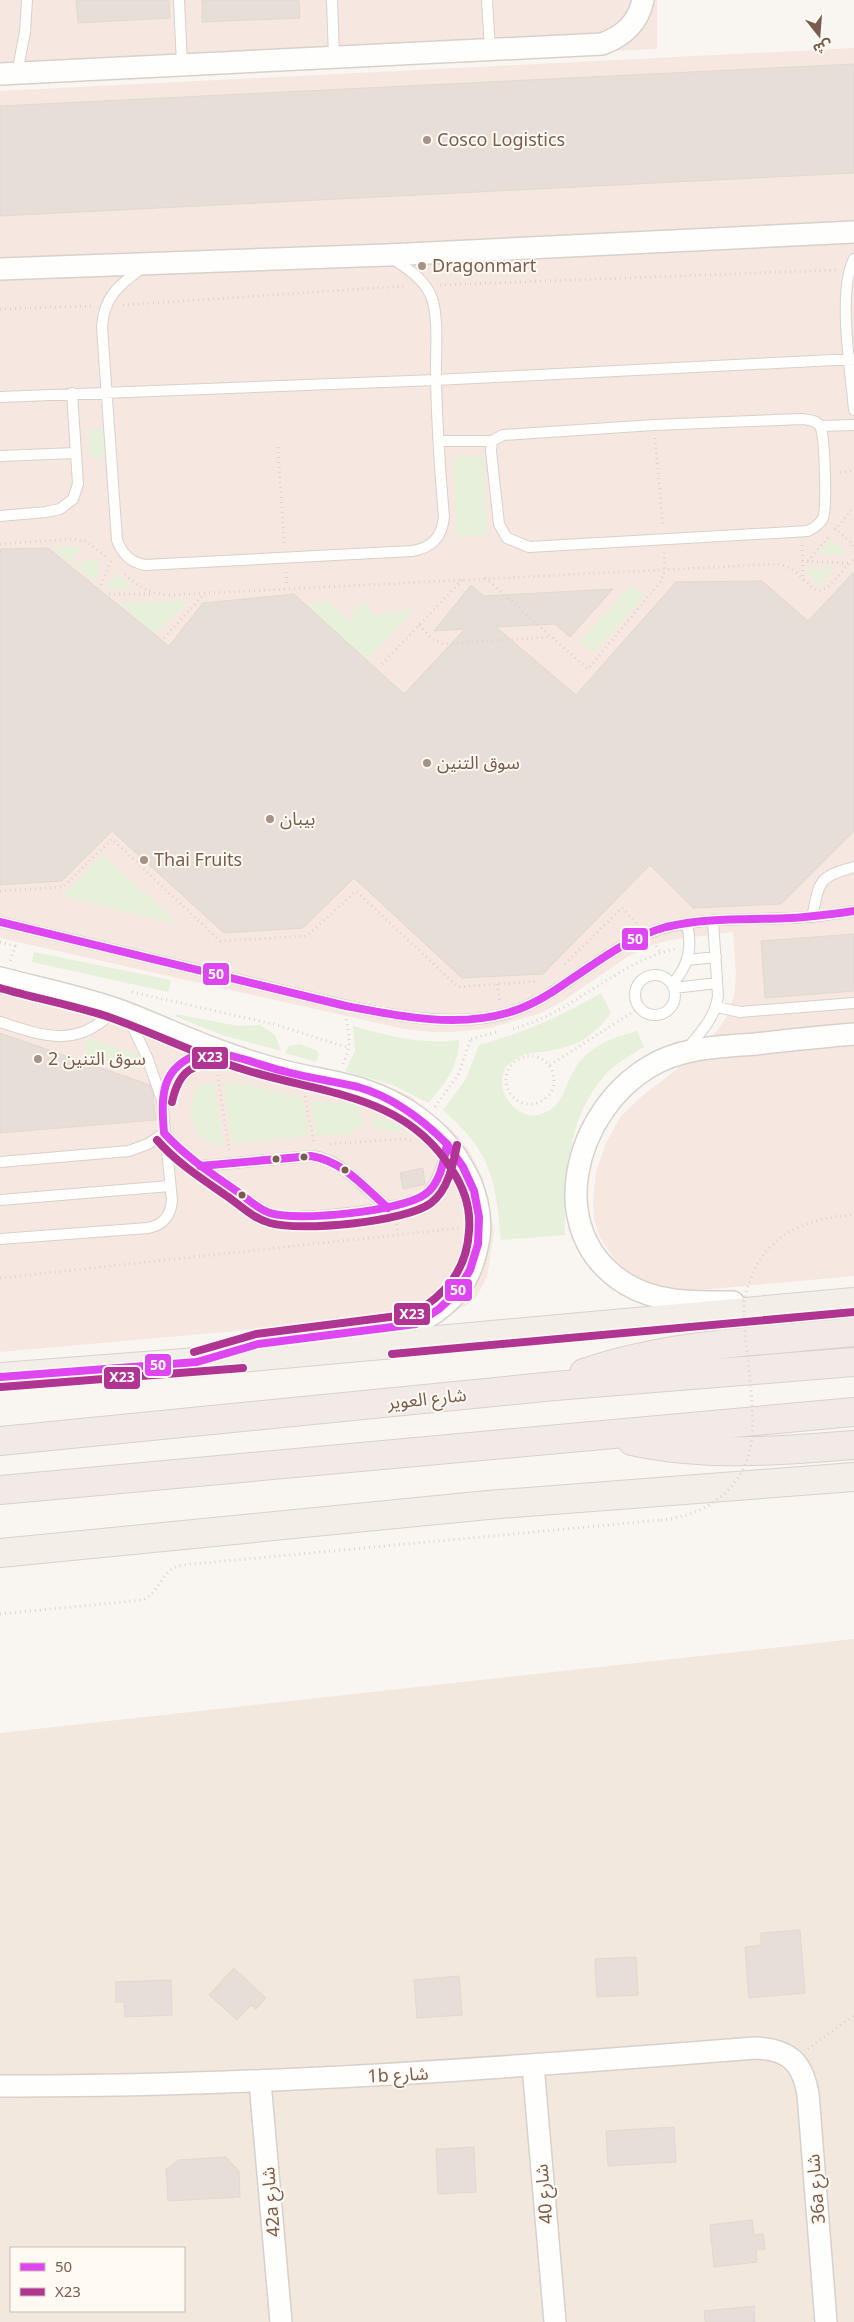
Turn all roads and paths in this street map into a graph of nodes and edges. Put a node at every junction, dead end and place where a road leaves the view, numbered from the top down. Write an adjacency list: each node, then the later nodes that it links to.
1 (26, 0): 9 (lane)
2 (179, 0): 8 (lane)
3 (332, 0): 7 (lane)
4 (488, 0): 6 (lane)
5 (643, 0): 6 (street)
6 (490, 50): 7 (street)
7 (334, 57): 8 (street)
8 (182, 65): 9 (street)
9 (8, 73)
10 (854, 232): 11 (street)
11 (387, 255): 13 (street); 16 (lane)
12 (854, 260): 15 (lane)
13 (148, 263): 14 (street); 17 (lane)
14 (0, 269)
15 (852, 359): 16 (lane); 20 (lane)
16 (436, 380): 17 (lane); 24 (lane)
17 (106, 392): 18 (lane); 35 (lane)
18 (72, 393): 19 (lane); 27 (lane)
19 (0, 397)
20 (854, 410)
21 (654, 425): 23 (lane); 25 (lane); 32 (path)
22 (854, 425): 23 (lane)
23 (820, 426): 30 (lane)
24 (439, 440): 25 (lane); 35 (lane)
25 (492, 441): 32 (lane)
26 (278, 447): 35 (path)
27 (76, 453): 28 (lane); 29 (lane)
28 (0, 456)
29 (0, 516)
30 (823, 518): 31 (lane); 34 (path)
31 (801, 532): 32 (lane); 38 (path)
32 (664, 538): 40 (path)
33 (0, 544): 37 (path)
34 (854, 546)
35 (285, 558): 45 (path)
36 (854, 558): 39 (path)
37 (112, 561): 44 (path); 47 (path)
38 (802, 561): 39 (path); 43 (path)
39 (850, 563): 43 (path)
40 (665, 570): 41 (path); 43 (path); 50 (path)
41 (485, 578): 42 (path); 50 (path)
42 (462, 579): 45 (path); 49 (path)
43 (804, 581)
44 (100, 585)
45 (288, 587): 48 (path)
46 (109, 594): 47 (path)
47 (155, 594): 48 (path)
48 (204, 594): 51 (path)
49 (419, 625): 50 (path); 52 (path)
50 (550, 637)
51 (164, 638)
52 (382, 664)
53 (854, 867): 56 (lane)
54 (0, 891): 67 (path)
55 (854, 911): 56 (lane)
56 (812, 917): 57 (lane)
57 (713, 921): 59 (lane); 63 (lane)
58 (0, 922): 72 (lane)
59 (687, 925): 60 (lane); 61 (lane)
60 (648, 933): 62 (path); 65 (path); 76 (lane)
61 (690, 946): 62 (path); 64 (lane)
62 (662, 953): 79 (path)
63 (716, 957): 64 (lane); 68 (lane)
64 (687, 960): 69 (lane)
65 (561, 968)
66 (0, 978): 75 (street)
67 (548, 981)
68 (717, 984): 69 (lane); 73 (lane)
69 (673, 986): 74 (lane); 74 (lane)
70 (127, 990): 80 (path)
71 (854, 1003): 73 (lane)
72 (343, 1004): 76 (lane); 80 (path)
73 (716, 1007): 81 (lane)
74 (639, 1008): 83 (path)
75 (120, 1011): 77 (lane); 82 (street); 86 (lane)
76 (473, 1020): 79 (path)
77 (0, 1022)
78 (854, 1034): 81 (street)
79 (471, 1039): 87 (path)
80 (349, 1048): 85 (path)
81 (685, 1052): 107 (street)
82 (220, 1053): 84 (street); 86 (lane); 95 (path)
83 (550, 1065): 83 (path)
84 (301, 1075): 85 (street); 92 (path)
85 (327, 1081): 87 (street)
86 (162, 1100): 88 (lane)
87 (422, 1120): 89 (path); 94 (street)
88 (164, 1133): 97 (lane); 99 (lane); 100 (lane)
89 (402, 1139): 90 (path); 94 (path)
90 (325, 1145)
91 (305, 1146): 92 (path)
92 (315, 1146): 96 (path)
93 (239, 1151): 95 (path)
94 (445, 1151): 102 (lane); 104 (street)
95 (230, 1152): 98 (path)
96 (317, 1156): 98 (lane); 102 (lane)
97 (0, 1162)
98 (232, 1164): 99 (lane)
99 (200, 1166): 102 (lane)
100 (170, 1186): 101 (lane); 105 (lane)
101 (0, 1200)
102 (388, 1208)
103 (854, 1215): 122 (path, bridge)
104 (480, 1226): 106 (path); 109 (street)
105 (0, 1239)
106 (0, 1278)
107 (841, 1303): 109 (main road)
108 (854, 1332): 112 (highway)
109 (197, 1362): 111 (main road)
110 (854, 1362): 112 (highway, شارع العوير)
111 (0, 1377)
112 (555, 1386): 115 (highway, شارع العوير)
113 (854, 1412): 114 (highway)
114 (599, 1434): 116 (highway); 118 (highway)
115 (0, 1441)
116 (854, 1445)
117 (854, 1477): 119 (main road)
118 (0, 1490)
119 (55, 1549): 120 (main road); 121 (main road)
120 (0, 1553)
121 (0, 1560)
122 (0, 1614)
123 (854, 2015): 124 (path)
124 (794, 2059): 125 (street, 1b شارع); 130 (street, 36a شارع)
125 (533, 2065): 126 (street, 1b شارع); 129 (street, شارع 40)
126 (260, 2082): 127 (street, 1b شارع); 128 (street, 42a شارع)
127 (0, 2086)
128 (281, 2322)
129 (555, 2322)
130 (826, 2322)

